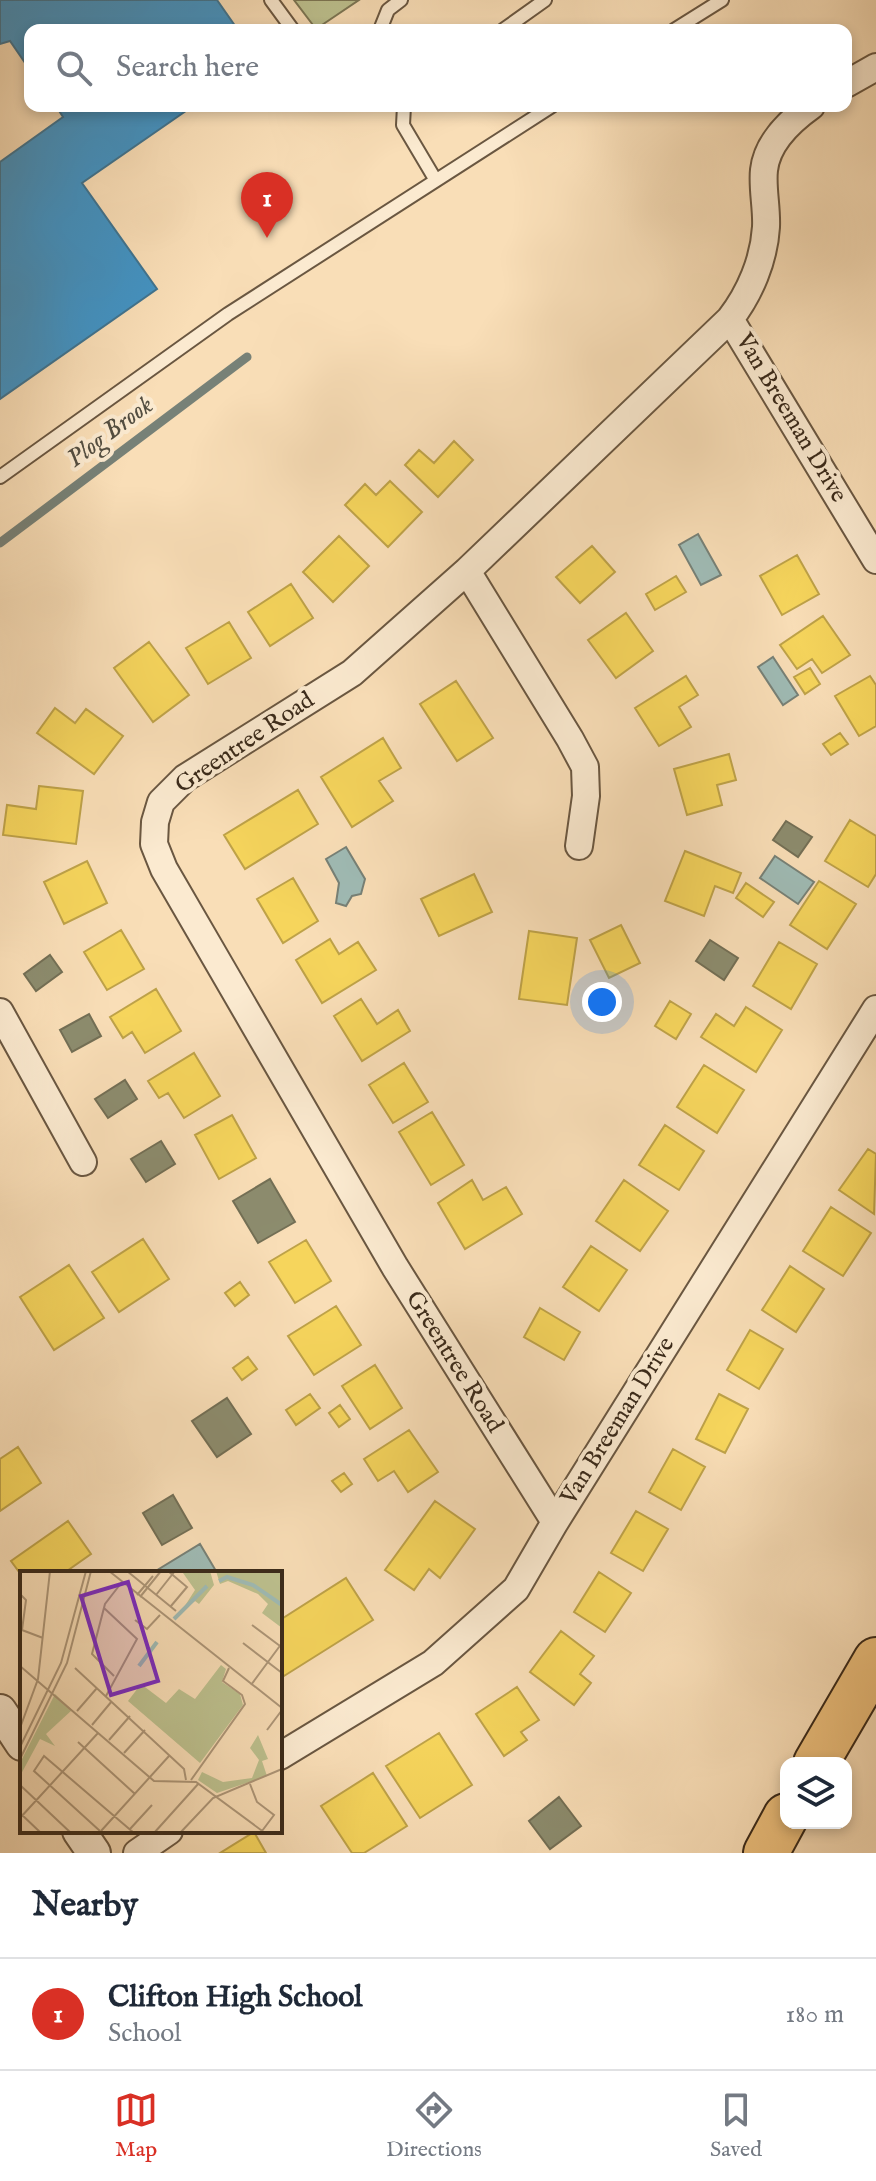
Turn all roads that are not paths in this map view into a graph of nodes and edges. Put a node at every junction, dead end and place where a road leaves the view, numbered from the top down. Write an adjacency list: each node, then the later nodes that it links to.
1 (271, 0): 5 (lane)
2 (401, 0): 6 (lane)
3 (545, 0): 7 (lane)
4 (722, 0): 8 (lane)
5 (289, 24)
6 (382, 24)
7 (511, 24)
8 (684, 24)
9 (876, 67): 10 (street)
10 (852, 81)
11 (404, 112): 14 (lane)
12 (542, 112): 14 (lane)
13 (804, 112): 15 (street, Greentree Road)
14 (435, 179): 16 (lane)
15 (730, 319): 17 (street, Van Breeman Drive); 18 (street, Greentree Road)
16 (0, 477)
17 (876, 560)
18 (467, 571): 19 (street); 23 (street, Greentree Road)
19 (579, 846)
20 (876, 1009): 23 (street, Van Breeman Drive)
21 (0, 1012): 22 (street)
22 (83, 1162)
23 (555, 1522): 27 (street, Van Breeman Drive)
24 (876, 1660): 28 (highway)
25 (0, 1711): 26 (street)
26 (20, 1741)
27 (282, 1755)
28 (819, 1757)
29 (780, 1827): 34 (highway)
30 (80, 1833): 32 (street)
31 (166, 1833): 33 (street)
32 (94, 1853)
33 (137, 1853)
34 (766, 1853)

